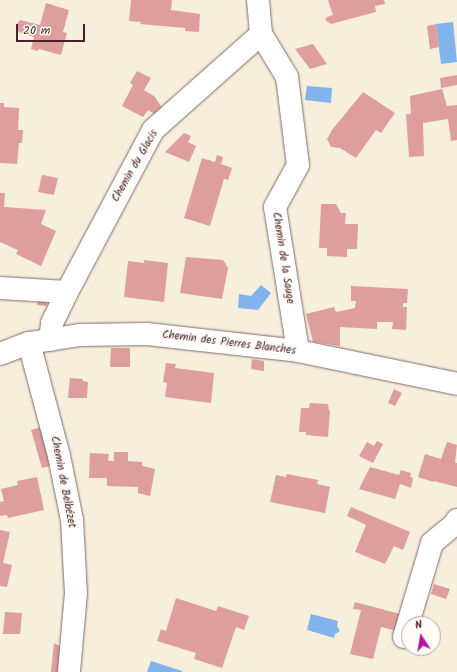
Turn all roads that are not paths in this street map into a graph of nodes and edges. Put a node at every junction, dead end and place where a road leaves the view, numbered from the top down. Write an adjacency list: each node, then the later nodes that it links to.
1 (258, 0): 2 (street)
2 (261, 34): 4 (street, Chemin du Glacis); 6 (street, Chemin de la Sauge)
3 (0, 288): 4 (street)
4 (67, 292): 5 (street, Chemin du Glacis)
5 (39, 341): 6 (street, Chemin des Pierres Blanches); 7 (street, Chemin des Pierres Blanches); 11 (street, Chemin de Belbézet)
6 (298, 351): 8 (street, Chemin des Pierres Blanches)
7 (0, 354)
8 (457, 384)
9 (457, 520): 10 (street)
10 (410, 616)
11 (69, 672)

